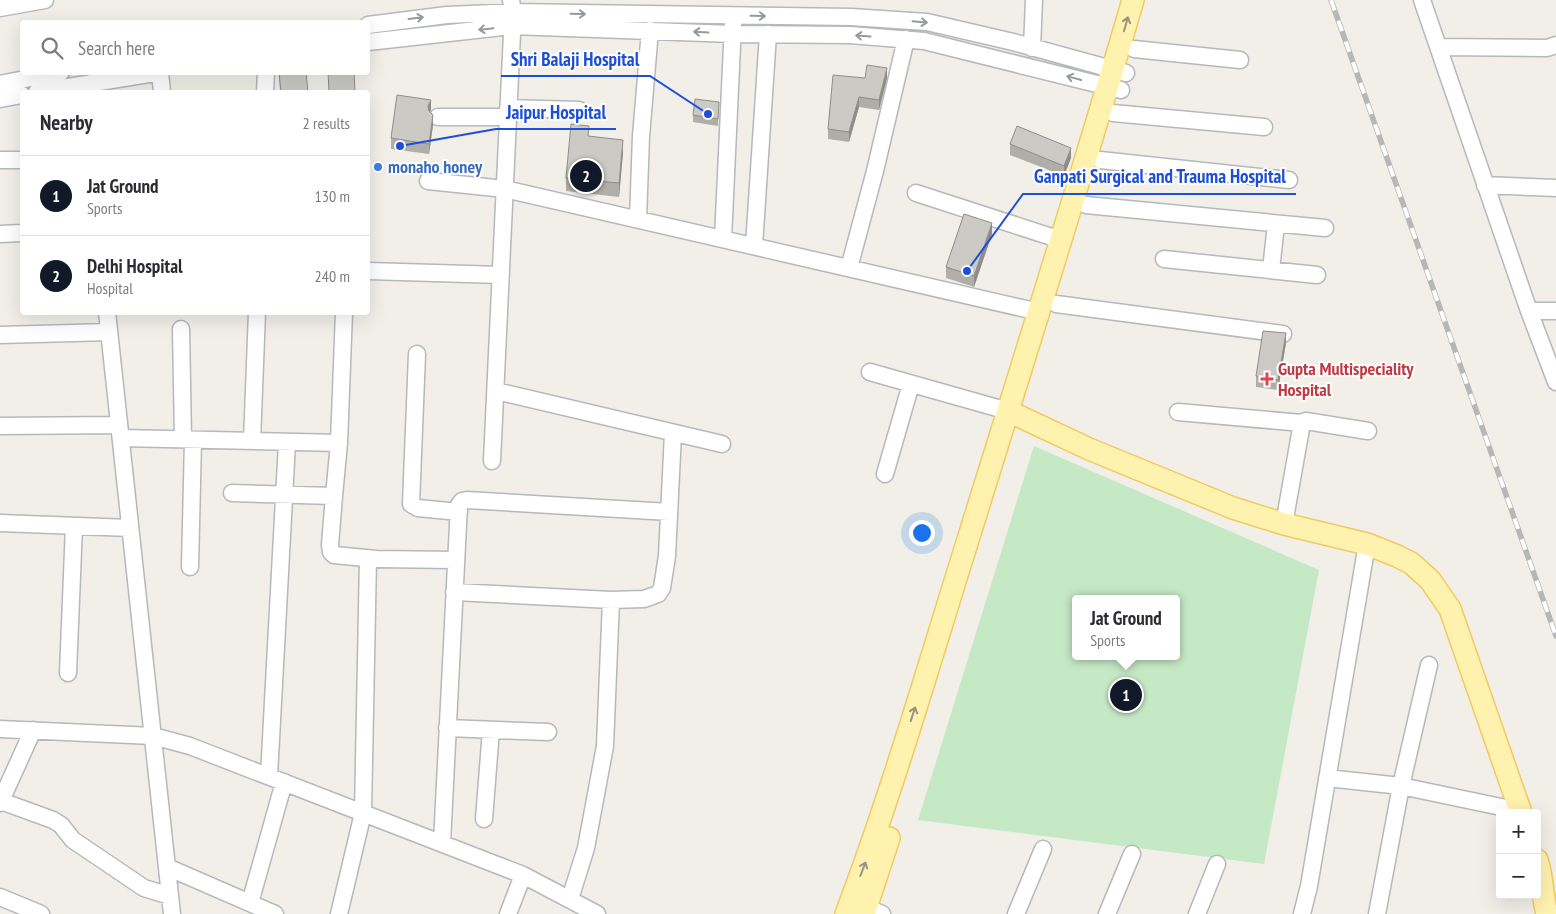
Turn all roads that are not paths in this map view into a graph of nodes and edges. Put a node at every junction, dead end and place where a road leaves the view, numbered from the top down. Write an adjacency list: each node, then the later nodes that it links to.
1 (45, 0): 6 (street)
2 (1034, 0): 18 (street)
3 (1133, 0): 25 (main road, one-way to 3)
4 (1149, 0): 19 (main road)
5 (1422, 0): 17 (street)
6 (10, 4)
7 (512, 13): 8 (street); 10 (street, one-way to 7); 15 (street, one-way to 15); 34 (street)
8 (623, 15): 9 (street); 11 (street)
9 (734, 16): 12 (street); 18 (street, one-way to 18)
10 (370, 25)
11 (650, 30): 12 (street, one-way to 11); 48 (street)
12 (733, 34): 13 (street); 53 (street)
13 (768, 34): 14 (street, one-way to 13); 55 (street)
14 (906, 39): 25 (street, one-way to 14); 57 (street)
15 (370, 42)
16 (1556, 45): 17 (street)
17 (1439, 47): 43 (street)
18 (1032, 48): 25 (street)
19 (1134, 49): 20 (street); 25 (main road)
20 (1240, 60)
21 (46, 75): 27 (street)
22 (144, 75): 26 (street)
23 (161, 75): 29 (street)
24 (266, 75): 30 (street)
25 (1117, 79): 35 (main road); 54 (main road)
26 (77, 83): 28 (street)
27 (0, 84)
28 (46, 90)
29 (162, 90)
30 (265, 90)
31 (20, 95): 32 (street)
32 (0, 99)
33 (579, 110): 34 (street)
34 (508, 112): 36 (street); 45 (street)
35 (1113, 113): 37 (street); 40 (main road)
36 (438, 117)
37 (1264, 127)
38 (0, 160): 39 (street)
39 (20, 160)
40 (1100, 160): 41 (street); 47 (main road)
41 (1289, 180)
42 (428, 181): 45 (street)
43 (1486, 185): 44 (street); 63 (street)
44 (1556, 188)
45 (505, 189): 48 (street); 61 (street)
46 (916, 193): 54 (street)
47 (1086, 205): 49 (street); 62 (main road)
48 (638, 220): 53 (street)
49 (1276, 224): 50 (street); 58 (street)
50 (1325, 228)
51 (20, 233): 52 (street)
52 (0, 234)
53 (723, 239): 55 (street)
54 (1062, 240): 62 (main road)
55 (754, 246): 57 (street)
56 (1164, 259): 58 (street)
57 (849, 268): 62 (street)
58 (1271, 270): 60 (street)
59 (370, 271): 61 (street)
60 (1317, 274)
61 (501, 275): 76 (street)
62 (1047, 308): 70 (street); 78 (main road)
63 (1529, 310): 64 (street); 74 (street)
64 (1556, 311)
65 (107, 315): 69 (street)
66 (257, 315): 85 (street)
67 (344, 315): 87 (street)
68 (181, 330): 84 (street)
69 (109, 332): 71 (street); 81 (street)
70 (1283, 334)
71 (0, 335)
72 (417, 354): 94 (street)
73 (870, 372): 75 (street)
74 (1555, 378)
75 (911, 384): 78 (street); 90 (street)
76 (496, 391): 83 (street); 89 (street)
77 (1178, 412): 79 (street)
78 (1014, 413): 97 (main road); 135 (main road)
79 (1302, 423): 82 (street); 97 (street)
80 (0, 426): 81 (street)
81 (120, 431): 84 (street); 99 (street)
82 (1368, 431)
83 (673, 432): 88 (street); 95 (street)
84 (188, 440): 85 (street); 103 (street)
85 (252, 441): 86 (street)
86 (286, 443): 87 (street); 92 (street)
87 (339, 443): 93 (street)
88 (722, 444)
89 (492, 460)
90 (885, 474)
91 (232, 493): 92 (street)
92 (284, 495): 93 (street); 115 (street)
93 (334, 496): 101 (street)
94 (459, 512): 95 (street); 102 (street)
95 (669, 512): 105 (street)
96 (0, 523): 98 (street)
97 (1284, 524): 100 (main road)
98 (74, 526): 99 (street); 107 (street)
99 (130, 528): 113 (street)
100 (1366, 544): 114 (street); 119 (main road)
101 (368, 558): 102 (street); 120 (street)
102 (456, 560): 104 (street)
103 (190, 567)
104 (454, 592): 105 (street); 108 (street)
105 (611, 600): 133 (street)
106 (1429, 665): 116 (street)
107 (68, 673)
108 (447, 728): 111 (street); 122 (street)
109 (0, 729): 110 (street)
110 (33, 730): 113 (street); 117 (street)
111 (491, 730): 112 (street); 121 (street)
112 (548, 732)
113 (153, 736): 115 (street); 126 (street)
114 (1327, 778): 116 (street); 145 (street)
115 (277, 779): 120 (street); 134 (street)
116 (1401, 786): 118 (street); 146 (street)
117 (0, 802): 130 (street)
118 (1507, 809)
119 (1520, 809)
120 (363, 813): 122 (street); 139 (street)
121 (484, 820)
122 (442, 843): 128 (street)
123 (1043, 848): 142 (street)
124 (1132, 854): 143 (street)
125 (1217, 864): 144 (street)
126 (167, 867): 130 (street); 134 (street)
127 (1541, 868): 131 (main road)
128 (522, 875): 133 (street); 140 (street)
129 (1541, 882): 147 (main road)
130 (170, 896): 137 (street)
131 (1556, 896)
132 (0, 897): 136 (street)
133 (570, 900): 141 (street)
134 (250, 903): 138 (street)
135 (861, 910)
136 (41, 914)
137 (172, 914)
138 (275, 914)
139 (339, 914)
140 (508, 914)
141 (597, 914)
142 (1016, 914)
143 (1107, 914)
144 (1197, 914)
145 (1302, 914)
146 (1377, 914)
147 (1547, 914)

